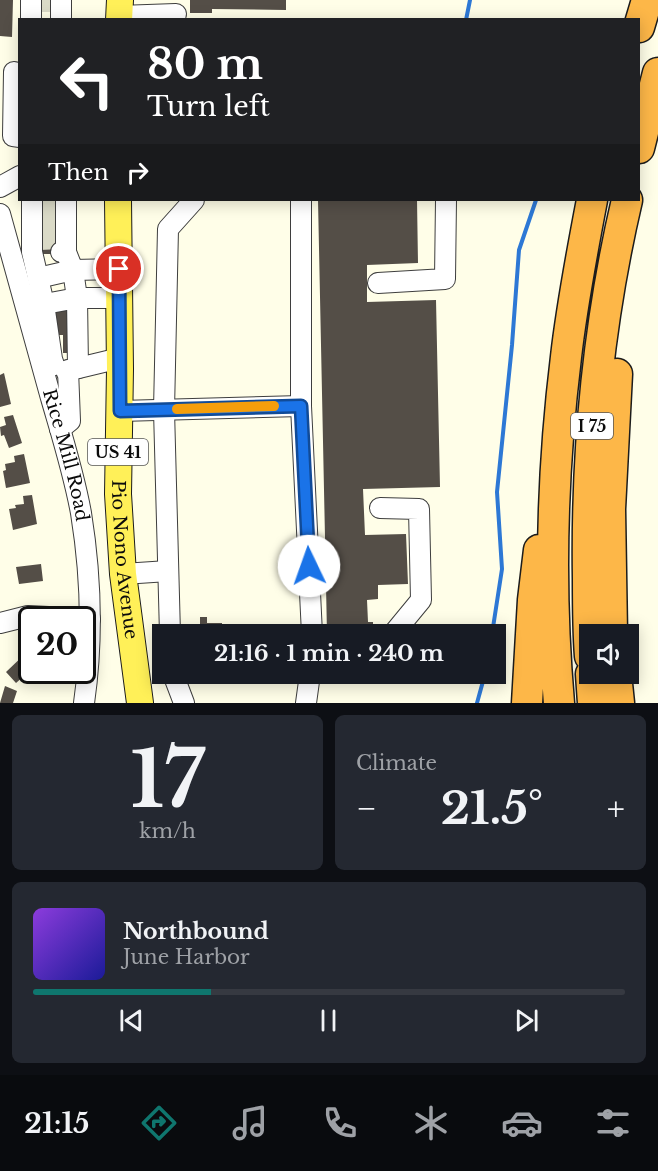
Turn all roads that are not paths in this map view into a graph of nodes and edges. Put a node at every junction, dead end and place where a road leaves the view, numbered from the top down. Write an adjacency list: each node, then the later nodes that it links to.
1 (647, 0): 4 (highway)
2 (176, 11): 3 (street)
3 (120, 12)
4 (640, 24)
5 (11, 72): 7 (street)
6 (658, 73): 8 (highway)
7 (17, 122)
8 (640, 144)
9 (18, 177): 10 (street)
10 (0, 187)
11 (118, 201): 22 (main road, Pio Nono Avenue / US 41)
12 (193, 201): 31 (street)
13 (301, 201): 30 (street)
14 (446, 201): 24 (street)
15 (592, 201): 33 (highway, I 75)
16 (34, 202): 20 (street)
17 (626, 205): 43 (highway, I 75); 44 (highway)
18 (0, 214): 21 (street, Rice Mill Road)
19 (65, 231): 22 (street); 23 (street); 25 (street)
20 (36, 239): 21 (street); 23 (street)
21 (11, 254): 27 (street, Rice Mill Road)
22 (119, 269): 26 (main road, Pio Nono Avenue / US 41)
23 (38, 278): 27 (street)
24 (378, 283)
25 (77, 298): 26 (street); 27 (street); 29 (street)
26 (120, 298): 28 (main road, Pio Nono Avenue / US 41)
27 (35, 306): 29 (street, Rice Mill Road)
28 (120, 358): 29 (street); 32 (main road, Pio Nono Avenue / US 41)
29 (62, 372): 37 (street, Rice Mill Road)
30 (301, 406): 31 (street); 41 (street)
31 (164, 410): 32 (street); 35 (street)
32 (120, 411): 36 (main road, Pio Nono Avenue / US 41)
33 (557, 456): 54 (highway); 55 (highway, I 75)
34 (380, 508): 42 (street)
35 (168, 571): 36 (street); 40 (street)
36 (123, 574): 51 (main road, Pio Nono Avenue / US 41)
37 (89, 606)
38 (18, 617): 39 (street)
39 (0, 623)
40 (170, 624)
41 (312, 624)
42 (401, 624)
43 (589, 624)
44 (612, 624)
45 (87, 684): 50 (street, Rice Mill Road)
46 (177, 684): 52 (street)
47 (309, 684): 53 (street)
48 (592, 684): 56 (highway)
49 (617, 684): 57 (highway)
50 (84, 703)
51 (140, 703)
52 (184, 703)
53 (306, 703)
54 (527, 703)
55 (559, 703)
56 (593, 703)
57 (619, 703)

